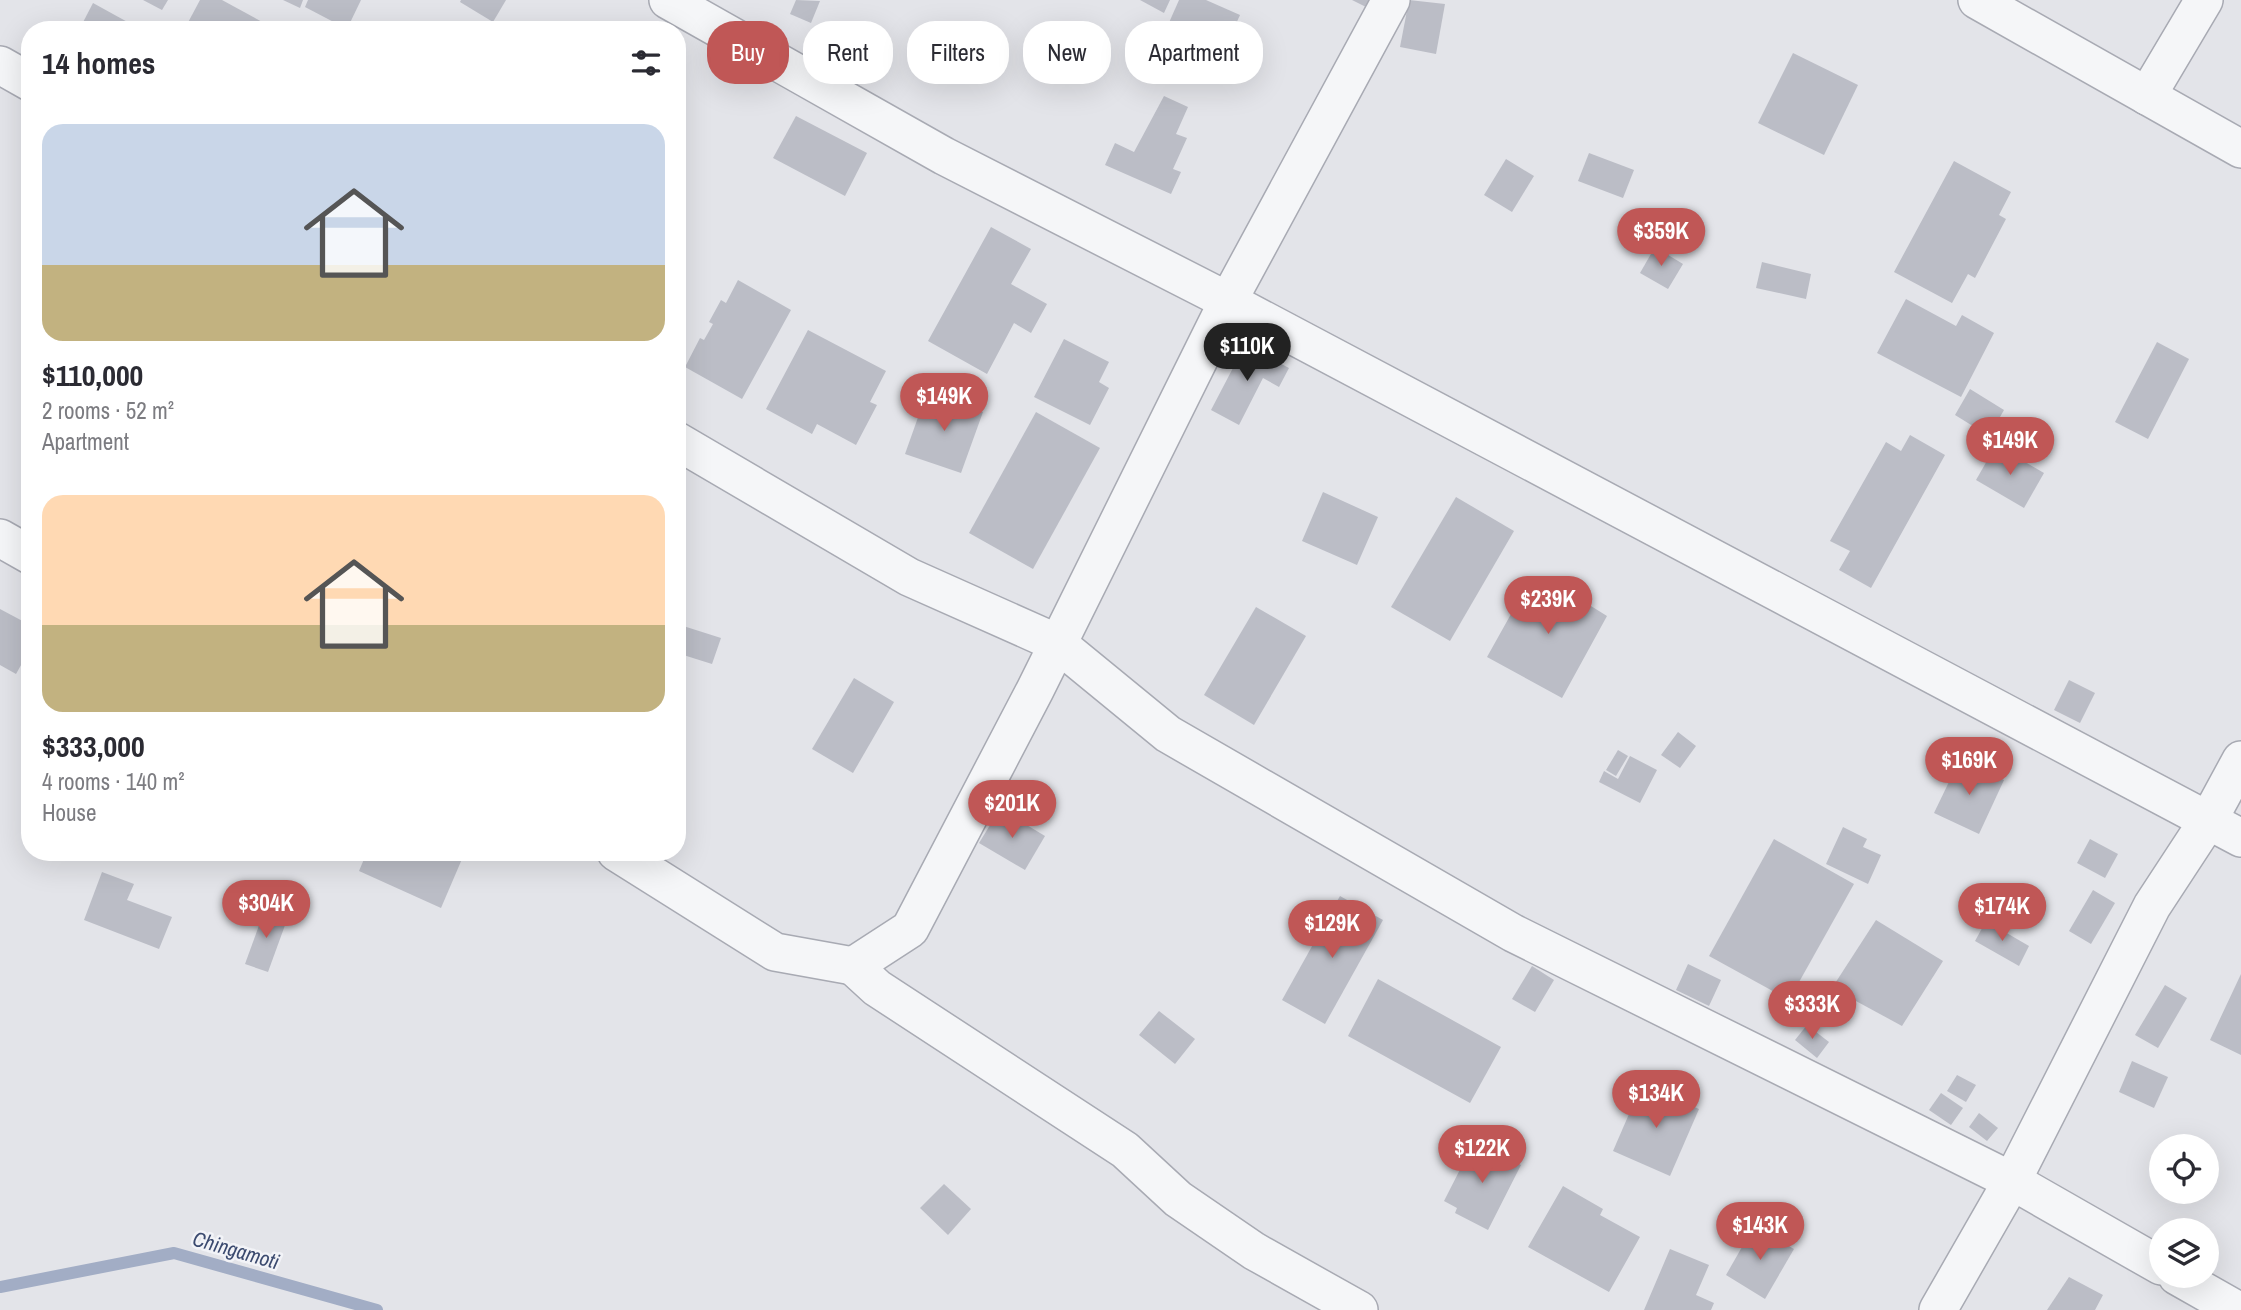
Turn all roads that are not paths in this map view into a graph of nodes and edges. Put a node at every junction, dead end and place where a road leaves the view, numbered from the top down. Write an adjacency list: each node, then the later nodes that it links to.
1 (668, 0): 9 (street)
2 (1391, 0): 9 (street)
3 (1976, 0): 7 (street)
4 (2204, 0): 7 (street)
5 (0, 65): 6 (street)
6 (21, 77)
7 (2147, 96): 8 (street)
8 (2241, 149)
9 (1228, 301): 13 (street); 15 (street)
10 (686, 445): 13 (street)
11 (0, 538): 12 (street)
12 (21, 550)
13 (1057, 643): 18 (street); 19 (street)
14 (2241, 760): 15 (street)
15 (2209, 819): 16 (street); 19 (street)
16 (2241, 838)
17 (630, 861): 18 (street)
18 (853, 966): 22 (street)
19 (2012, 1181): 20 (street); 23 (street)
20 (2149, 1259)
21 (2199, 1288): 24 (street)
22 (1359, 1310)
23 (1938, 1310)
24 (2237, 1310)

